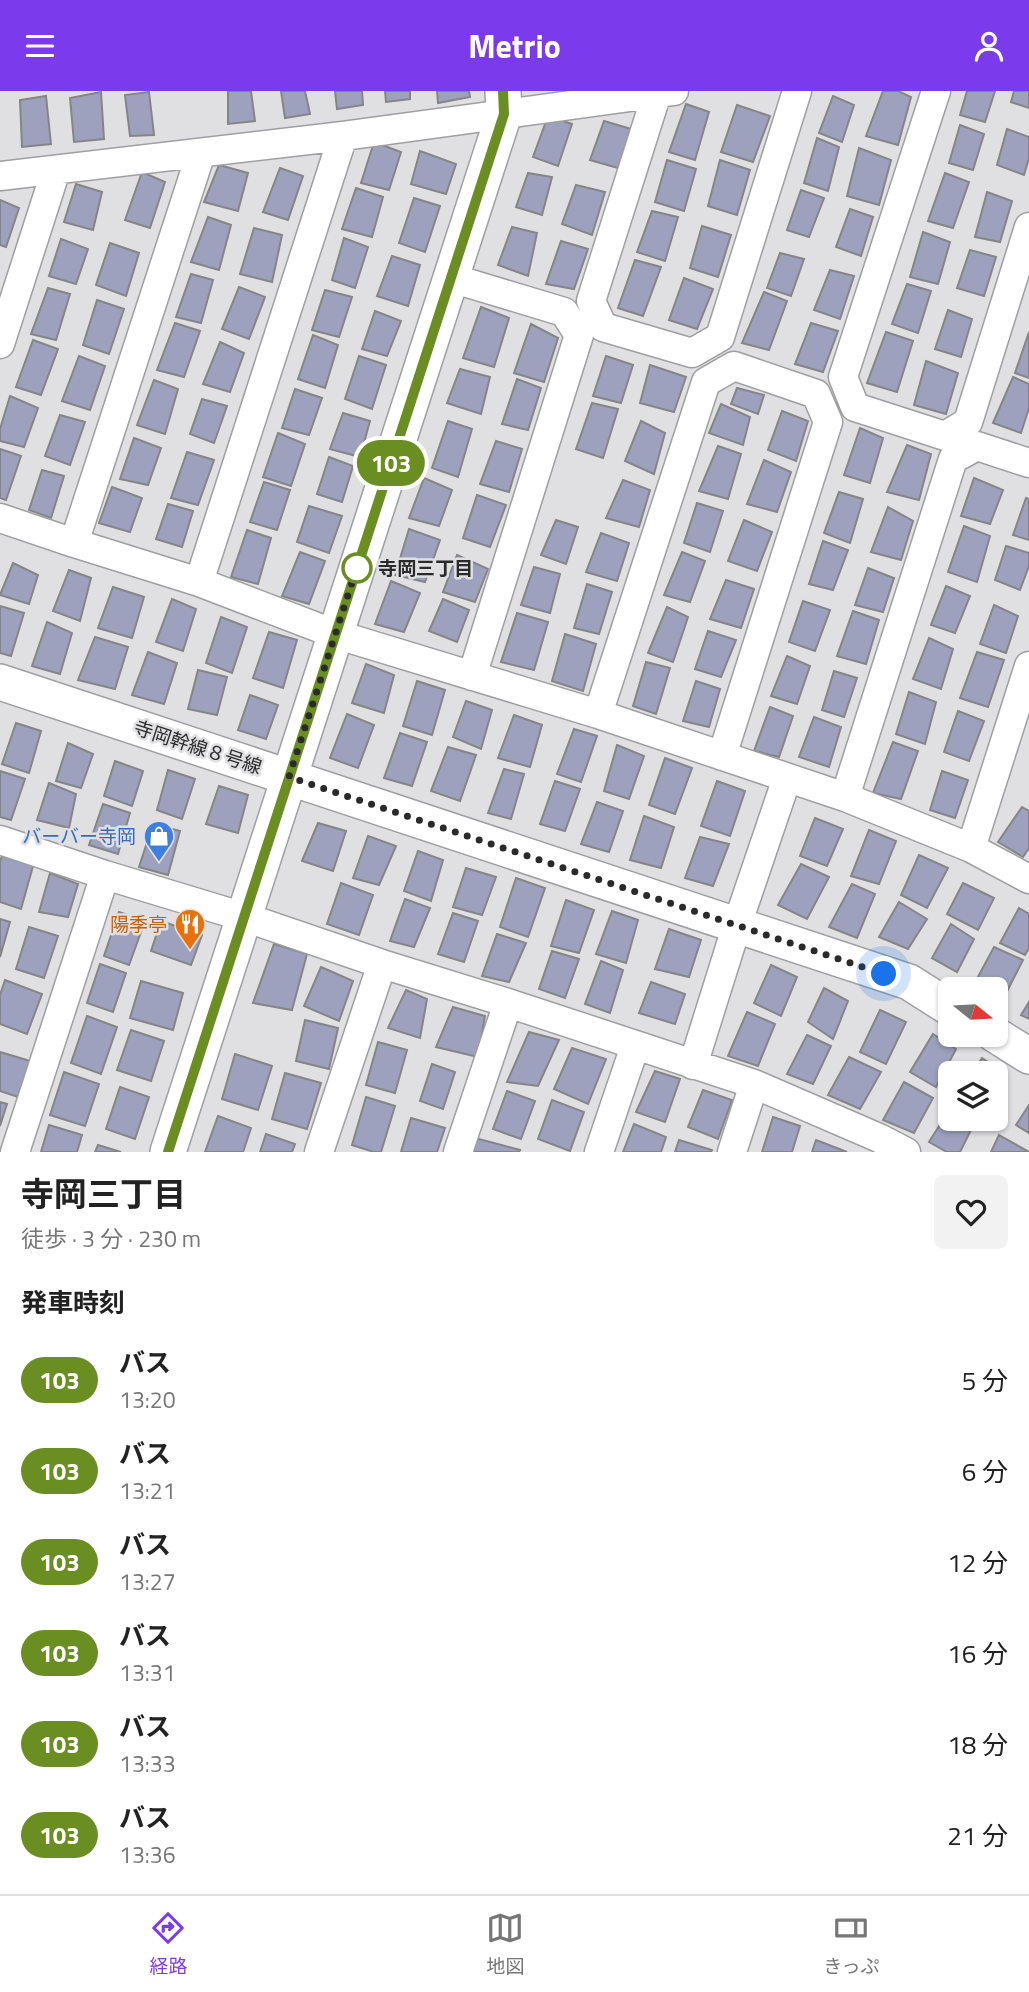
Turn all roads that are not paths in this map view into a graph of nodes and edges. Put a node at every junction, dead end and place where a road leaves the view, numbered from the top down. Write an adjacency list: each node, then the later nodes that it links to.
1 (797, 91): 3 (street)
2 (936, 91): 9 (street)
3 (665, 92): 4 (street)
4 (504, 102): 5 (street); 10 (street)
5 (343, 136): 6 (street); 15 (street)
6 (201, 153): 7 (street); 14 (street)
7 (56, 170): 8 (street); 11 (street)
8 (0, 176)
9 (1029, 227)
10 (451, 278): 16 (street); 18 (street)
11 (0, 344)
12 (1029, 463): 25 (street)
13 (0, 518): 14 (street)
14 (74, 543): 15 (street)
15 (198, 582): 16 (street)
16 (335, 634): 18 (street); 23 (street)
17 (1029, 666): 21 (street)
18 (472, 676): 20 (street)
19 (0, 682): 23 (street, 寺岡幹線８号線)
20 (598, 714): 22 (street); 22 (street)
21 (1021, 723): 27 (street)
22 (722, 756): 24 (street)
23 (289, 777): 30 (street); 31 (street, 寺岡幹線８号線)
24 (787, 778): 25 (street); 31 (street)
25 (845, 797): 27 (street)
26 (0, 840): 28 (street)
27 (971, 848): 29 (street)
28 (105, 876): 30 (street); 41 (street)
29 (1029, 879)
30 (244, 917): 32 (street); 42 (street)
31 (737, 925): 33 (street, 寺岡幹線８号線); 38 (street)
32 (382, 964): 34 (street); 43 (street)
33 (938, 1000)
34 (508, 1003): 36 (street); 44 (street)
35 (1008, 1043): 37 (street)
36 (635, 1046): 38 (street); 45 (street)
37 (1029, 1056)
38 (693, 1065): 39 (street)
39 (754, 1084): 40 (street); 46 (street)
40 (876, 1145): 47 (street)
41 (15, 1152)
42 (168, 1152)
43 (319, 1152)
44 (458, 1152)
45 (599, 1152)
46 (732, 1152)
47 (906, 1152)

